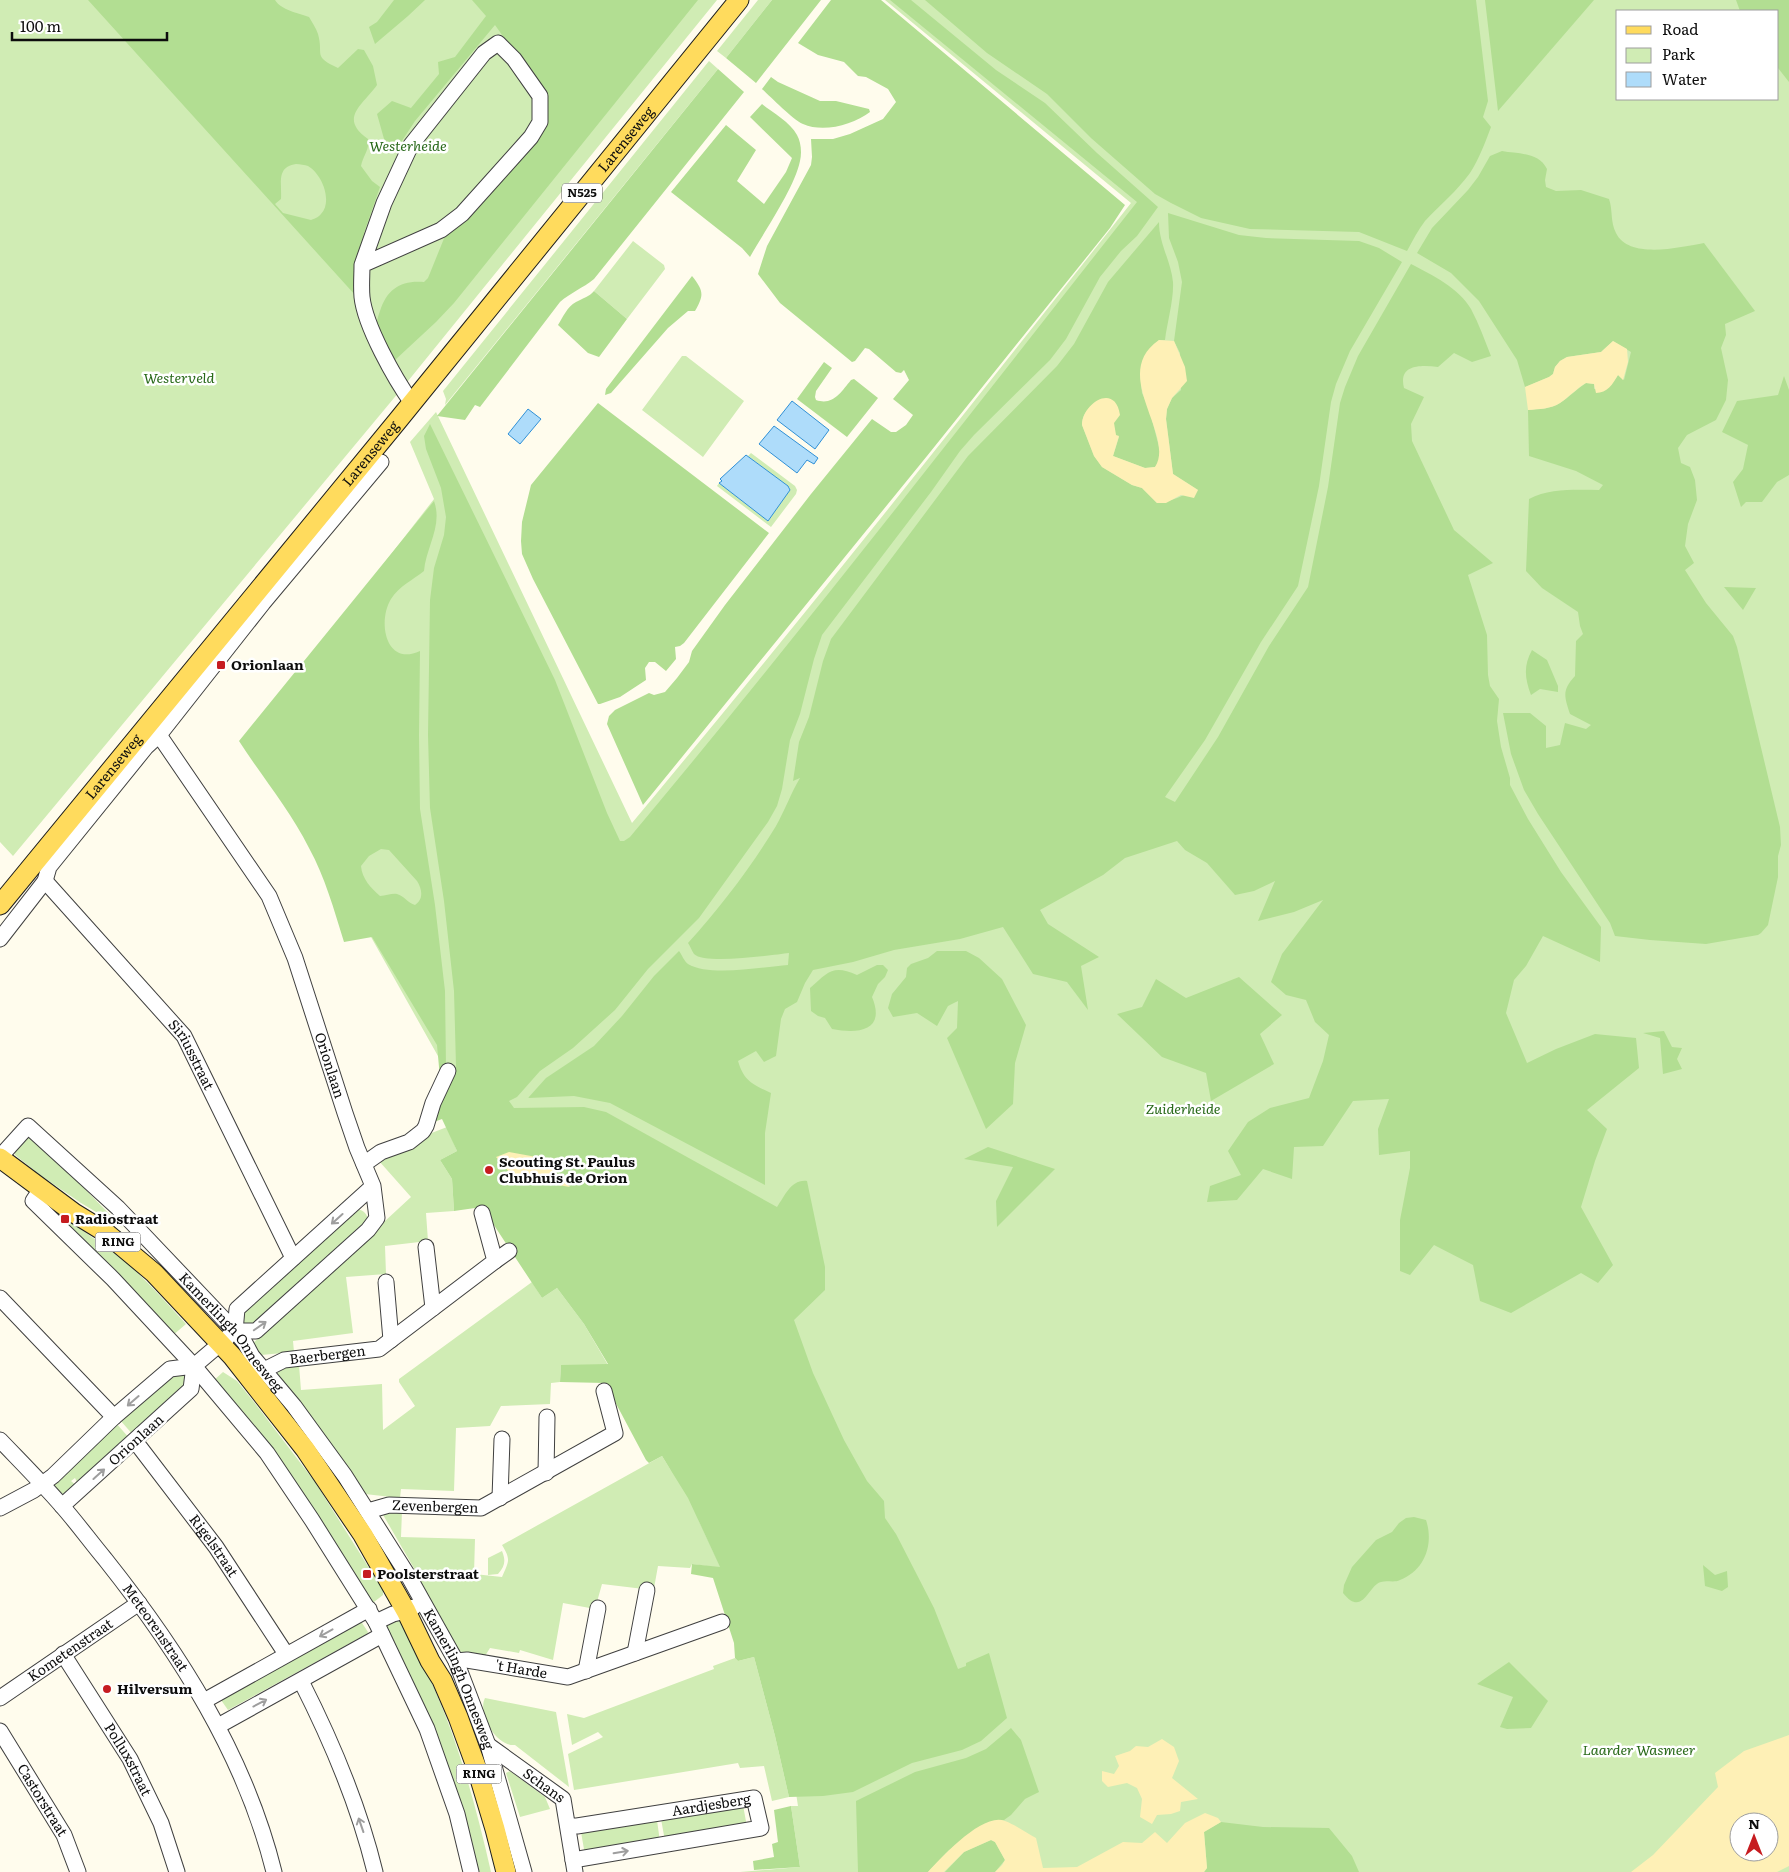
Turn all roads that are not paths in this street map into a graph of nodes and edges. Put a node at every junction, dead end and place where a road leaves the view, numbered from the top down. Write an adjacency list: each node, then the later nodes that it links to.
1 (739, 0): 3 (main road, Larenseweg / N525)
2 (362, 265): 2 (street); 3 (street)
3 (412, 403): 7 (main road, Larenseweg / N525)
4 (381, 462): 5 (street, Larenseweg)
5 (159, 735): 6 (street, Larenseweg); 11 (street, Orionlaan)
6 (44, 881): 8 (street, Larenseweg); 17 (street, Siriusstraat)
7 (0, 905)
8 (0, 938)
9 (448, 1071): 11 (street)
10 (0, 1157): 13 (main road, Kamerlingh Onnesweg / RING); 22 (street, Kamerlingh Onnesweg)
11 (364, 1164): 12 (street, Orionlaan)
12 (373, 1186): 17 (street, one-way to 17); 22 (street, Orionlaan, one-way to 12)
13 (42, 1189): 24 (main road, Kamerlingh Onnesweg / RING); 25 (street)
14 (482, 1213): 18 (street)
15 (426, 1248): 21 (street)
16 (509, 1251): 18 (street, Baerbergen)
17 (293, 1258): 22 (street)
18 (495, 1262): 21 (street, Baerbergen)
19 (386, 1282): 23 (street)
20 (0, 1298): 28 (street)
21 (433, 1308): 23 (street, Baerbergen)
22 (235, 1331): 24 (street); 26 (street, Kamerlingh Onnesweg)
23 (391, 1340): 26 (street, Baerbergen)
24 (220, 1344): 25 (street); 41 (main road, Kamerlingh Onnesweg / RING)
25 (194, 1366): 28 (street, one-way to 28); 32 (street, Orionlaan); 43 (street)
26 (264, 1370): 38 (street, Kamerlingh Onnesweg)
27 (604, 1391): 33 (street, Zevenbergen)
28 (114, 1417): 34 (street)
29 (546, 1417): 33 (street)
30 (502, 1439): 35 (street)
31 (0, 1440): 34 (street, Meteorenstraat)
32 (135, 1441): 36 (street, Orionlaan, one-way to 32); 47 (street, Rigelstraat)
33 (546, 1473): 35 (street, Zevenbergen)
34 (41, 1484): 36 (street, Meteorenstraat); 37 (street)
35 (500, 1498): 38 (street, Zevenbergen)
36 (62, 1506): 40 (street, Meteorenstraat)
37 (0, 1508)
38 (368, 1511): 41 (street, Kamerlingh Onnesweg)
39 (647, 1590): 45 (street)
40 (139, 1603): 46 (street, Kometenstraat); 52 (street, Meteorenstraat)
41 (414, 1607): 43 (street, Kamerlingh Onnesweg); 48 (street, Kamerlingh Onnesweg); 63 (main road, Kamerlingh Onnesweg / RING)
42 (598, 1608): 49 (street)
43 (376, 1622): 47 (street, one-way to 47); 50 (street); 62 (street)
44 (722, 1622): 45 (street, 't Harde)
45 (635, 1653): 49 (street, 't Harde)
46 (63, 1654): 51 (street, Kometenstraat); 59 (street, Polluxstraat)
47 (286, 1654): 52 (street)
48 (456, 1661): 49 (street, 't Harde); 55 (street, Kamerlingh Onnesweg)
49 (586, 1671)
50 (301, 1681): 53 (street, one-way to 50); 61 (street, one-way to 50)
51 (0, 1698)
52 (204, 1701): 53 (street, Meteorenstraat)
53 (218, 1726): 60 (street, Meteorenstraat)
54 (0, 1731): 58 (street, Castorstraat)
55 (488, 1745): 56 (street, Schans); 64 (street, Kamerlingh Onnesweg)
56 (568, 1826): 57 (street, Schans); 57 (street, Aardjesberg, one-way to 56)
57 (574, 1866)
58 (78, 1872)
59 (177, 1872)
60 (274, 1872)
61 (375, 1872)
62 (471, 1872)
63 (506, 1872)
64 (524, 1872)

